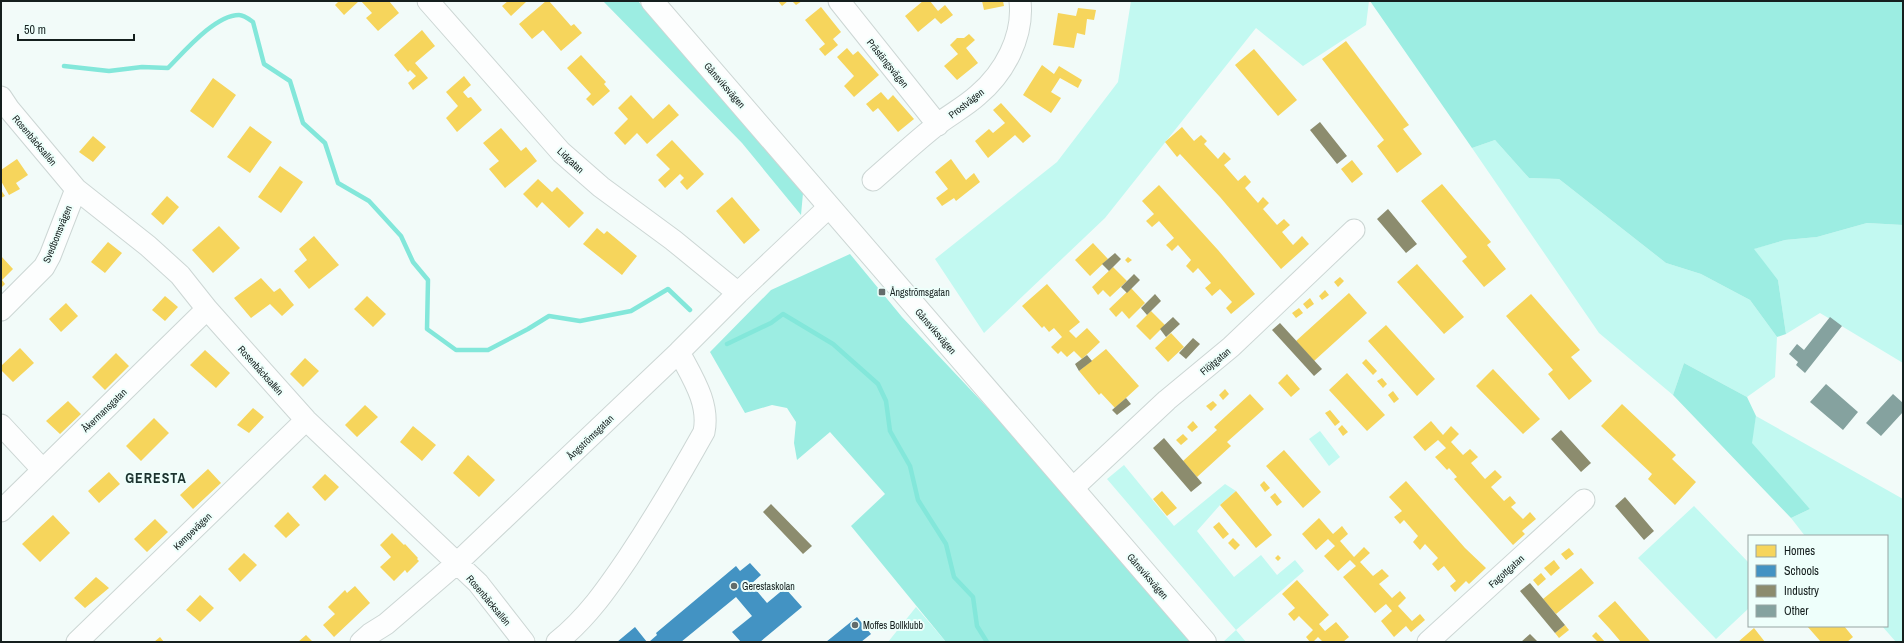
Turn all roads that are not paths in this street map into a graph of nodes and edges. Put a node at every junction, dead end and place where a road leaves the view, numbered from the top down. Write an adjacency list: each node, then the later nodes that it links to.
1 (428, 1): 11 (street, Lidgatan)
2 (652, 1): 9 (main road, Gånsviksvägen)
3 (839, 1): 6 (street, Prästängsvägen)
4 (1020, 1): 6 (street, Prostvägen)
5 (4, 107): 8 (street, Rosenbäcksallén)
6 (938, 125): 7 (street, Prostvägen)
7 (873, 180)
8 (76, 189): 12 (street, Rosenbäcksallén); 13 (street, Svedbomsvägen)
9 (828, 207): 11 (street, Ångströmsgatan); 18 (main road, Gånsviksvägen)
10 (1354, 230): 18 (street, Flöjtgatan)
11 (738, 293): 14 (street, Ångströmsgatan)
12 (207, 309): 15 (street, Rosenbäcksallén); 17 (street, Åkermansgatan)
13 (1, 310)
14 (679, 352): 21 (street, Ångströmsgatan); 25 (street)
15 (306, 420): 21 (street, Rosenbäcksallén); 22 (street, Kempevägen)
16 (1, 425): 17 (street)
17 (42, 469): 20 (street, Åkermansgatan)
18 (1073, 488): 26 (main road, Gånsviksvägen)
19 (1584, 500): 27 (street, Fagottgatan)
20 (1, 511)
21 (457, 563): 23 (street, Ångströmsgatan); 24 (street, Rosenbäcksallén)
22 (78, 642)
23 (361, 642)
24 (524, 642)
25 (557, 642)
26 (1205, 642)
27 (1428, 642)

